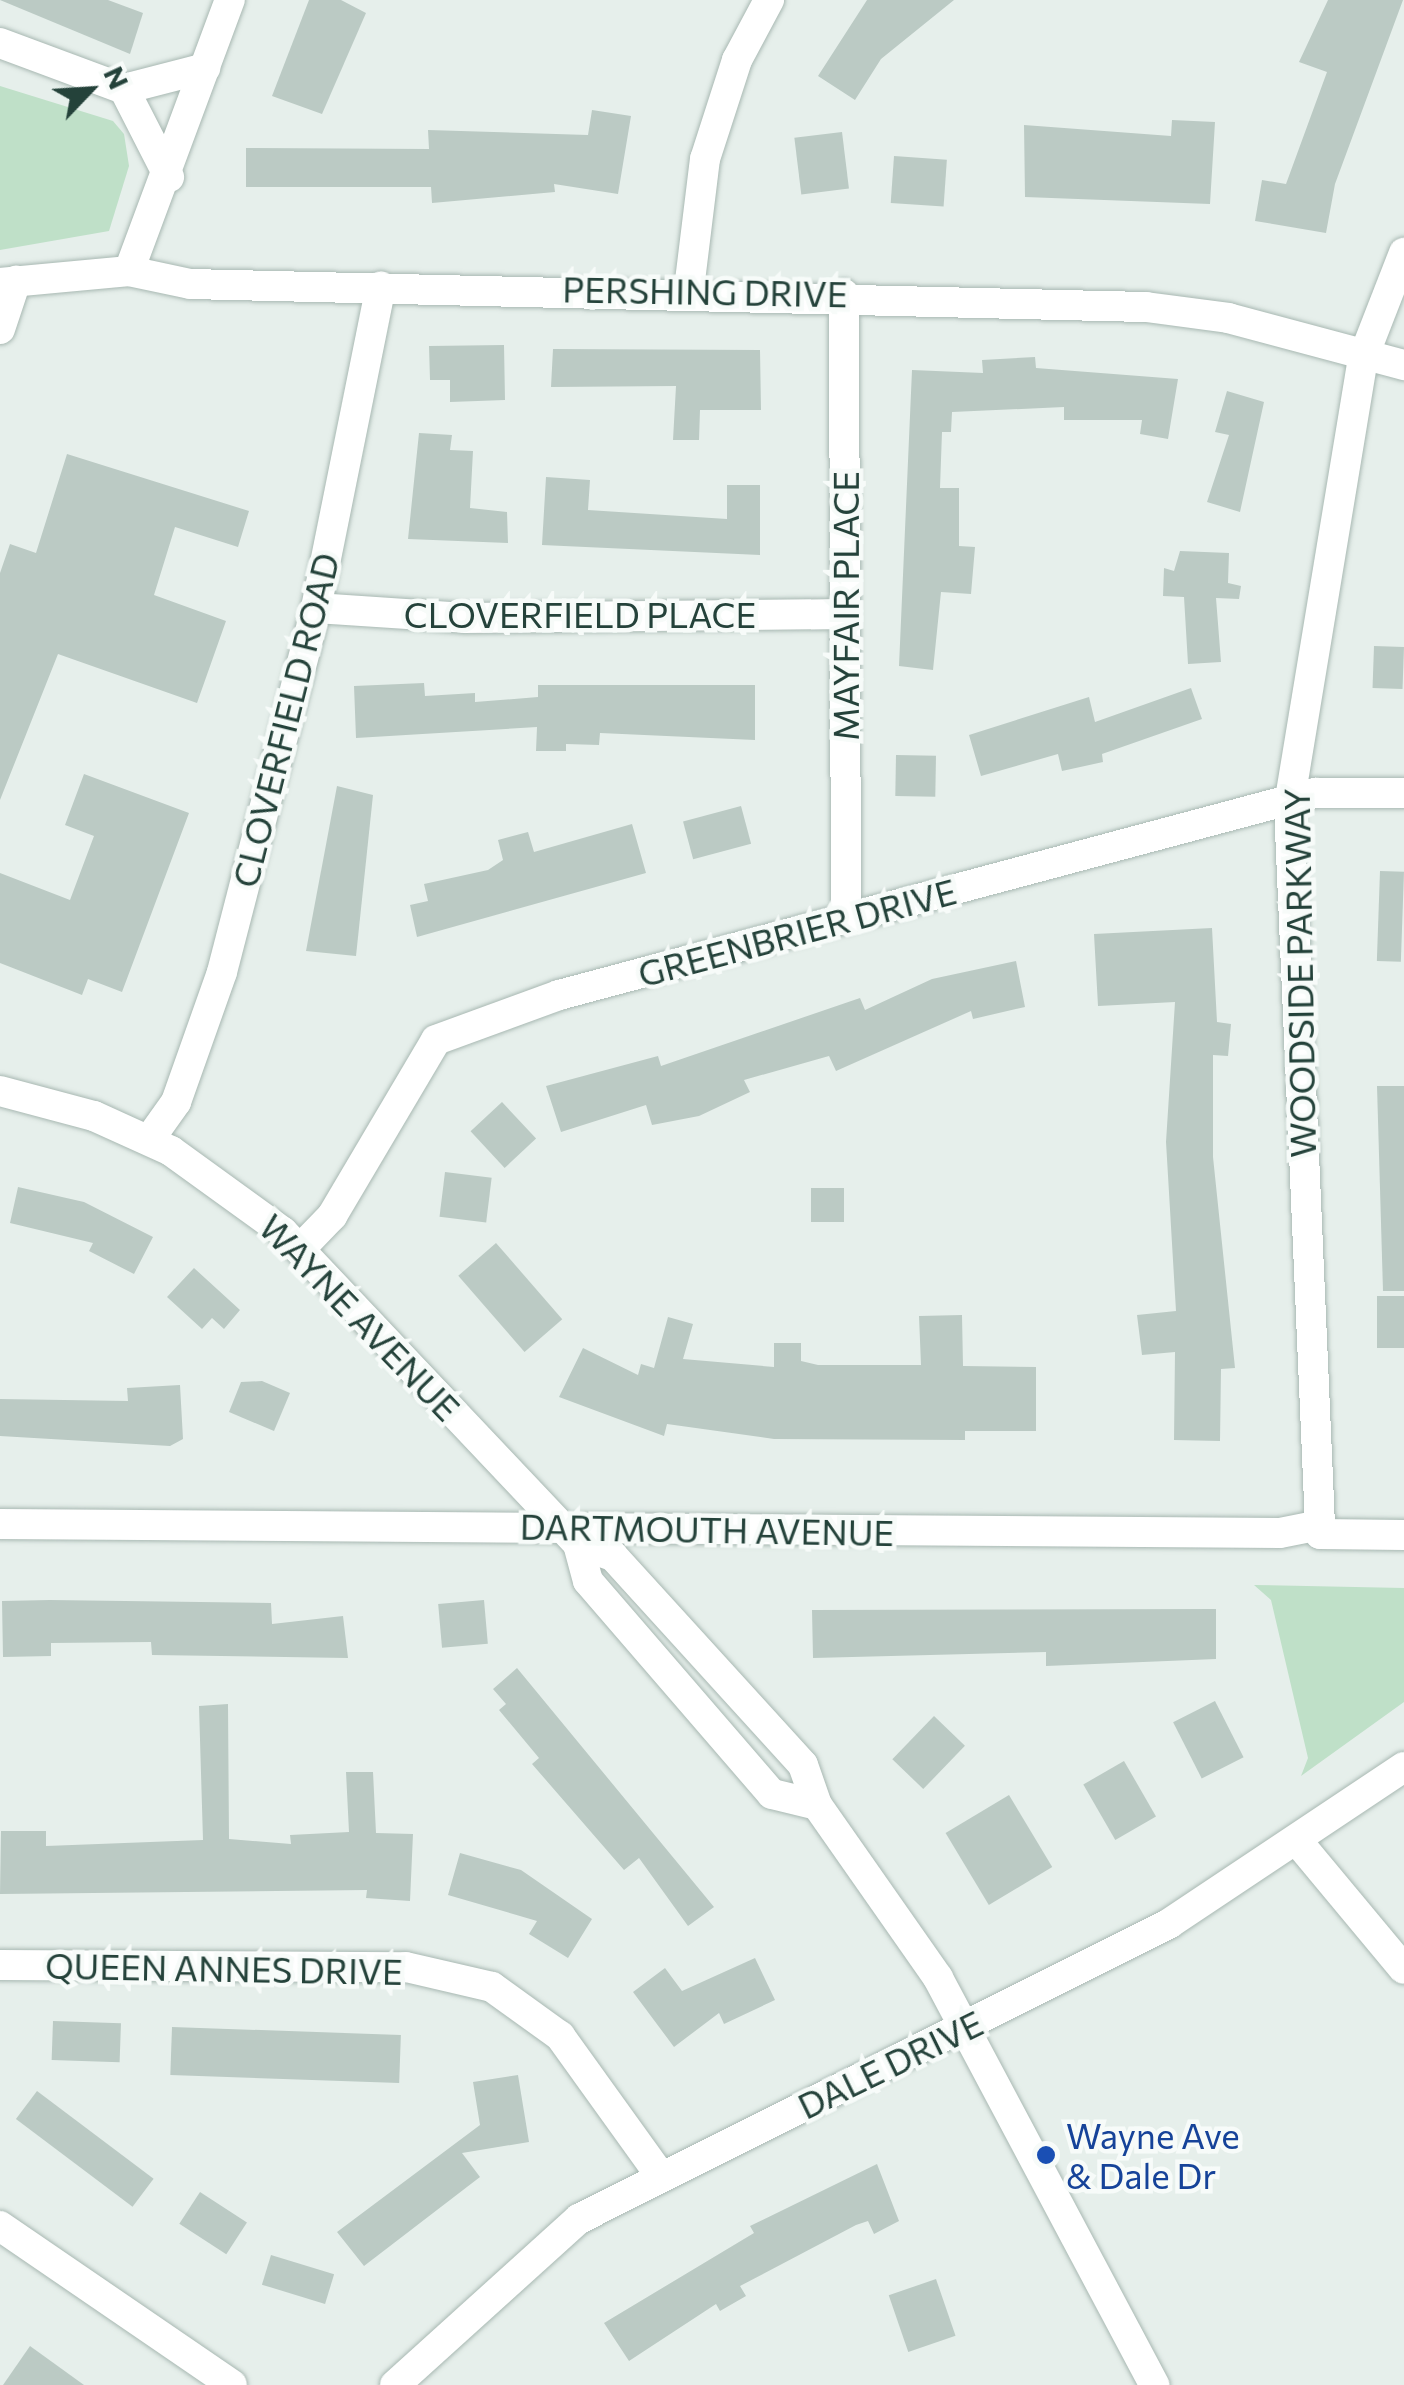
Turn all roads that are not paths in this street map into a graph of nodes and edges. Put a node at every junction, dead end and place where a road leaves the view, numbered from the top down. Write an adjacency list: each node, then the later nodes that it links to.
1 (230, 0): 4 (street)
2 (769, 0): 11 (street)
3 (0, 43): 5 (street)
4 (205, 68): 5 (street); 6 (street)
5 (124, 89): 6 (street)
6 (169, 177): 8 (street)
7 (1404, 253): 14 (street, WOODSIDE PARKWAY)
8 (129, 272): 9 (street, PERSHING DRIVE); 10 (street, PERSHING DRIVE)
9 (8, 282): 13 (street)
10 (381, 286): 11 (street, PERSHING DRIVE); 16 (street, CLOVERFIELD ROAD)
11 (689, 289): 12 (street, PERSHING DRIVE)
12 (844, 294): 14 (street, PERSHING DRIVE); 17 (street, MAYFAIR PLACE)
13 (0, 329)
14 (1363, 358): 15 (street, PERSHING DRIVE); 19 (street, WOODSIDE PARKWAY)
15 (1404, 365)
16 (316, 608): 17 (street, CLOVERFIELD PLACE); 22 (street, CLOVERFIELD ROAD)
17 (845, 614): 20 (street, MAYFAIR PLACE)
18 (1404, 793): 19 (street, GREENBRIER DRIVE)
19 (1289, 805): 20 (street, GREENBRIER DRIVE); 25 (street, WOODSIDE PARKWAY)
20 (846, 919): 23 (street, GREENBRIER DRIVE)
21 (0, 1092): 22 (street, WAYNE AVENUE)
22 (148, 1140): 23 (street, WAYNE AVENUE)
23 (301, 1248): 26 (street, WAYNE AVENUE)
24 (0, 1524): 26 (street, DARTMOUTH AVENUE)
25 (1320, 1525): 26 (street, DARTMOUTH AVENUE); 27 (street, DARTMOUTH AVENUE)
26 (570, 1535): 29 (street, WAYNE AVENUE); 29 (street, WAYNE AVENUE)
27 (1404, 1535)
28 (1404, 1767): 30 (street, DALE DRIVE)
29 (817, 1806): 33 (street, WAYNE AVENUE)
30 (1298, 1842): 32 (street); 33 (street, DALE DRIVE)
31 (0, 1965): 34 (street, QUEEN ANNES DRIVE)
32 (1404, 1969)
33 (965, 2027): 34 (street, DALE DRIVE); 38 (street, WAYNE AVENUE)
34 (660, 2175): 37 (street, DALE DRIVE)
35 (0, 2226): 36 (street)
36 (232, 2385)
37 (396, 2385)
38 (1154, 2385)

